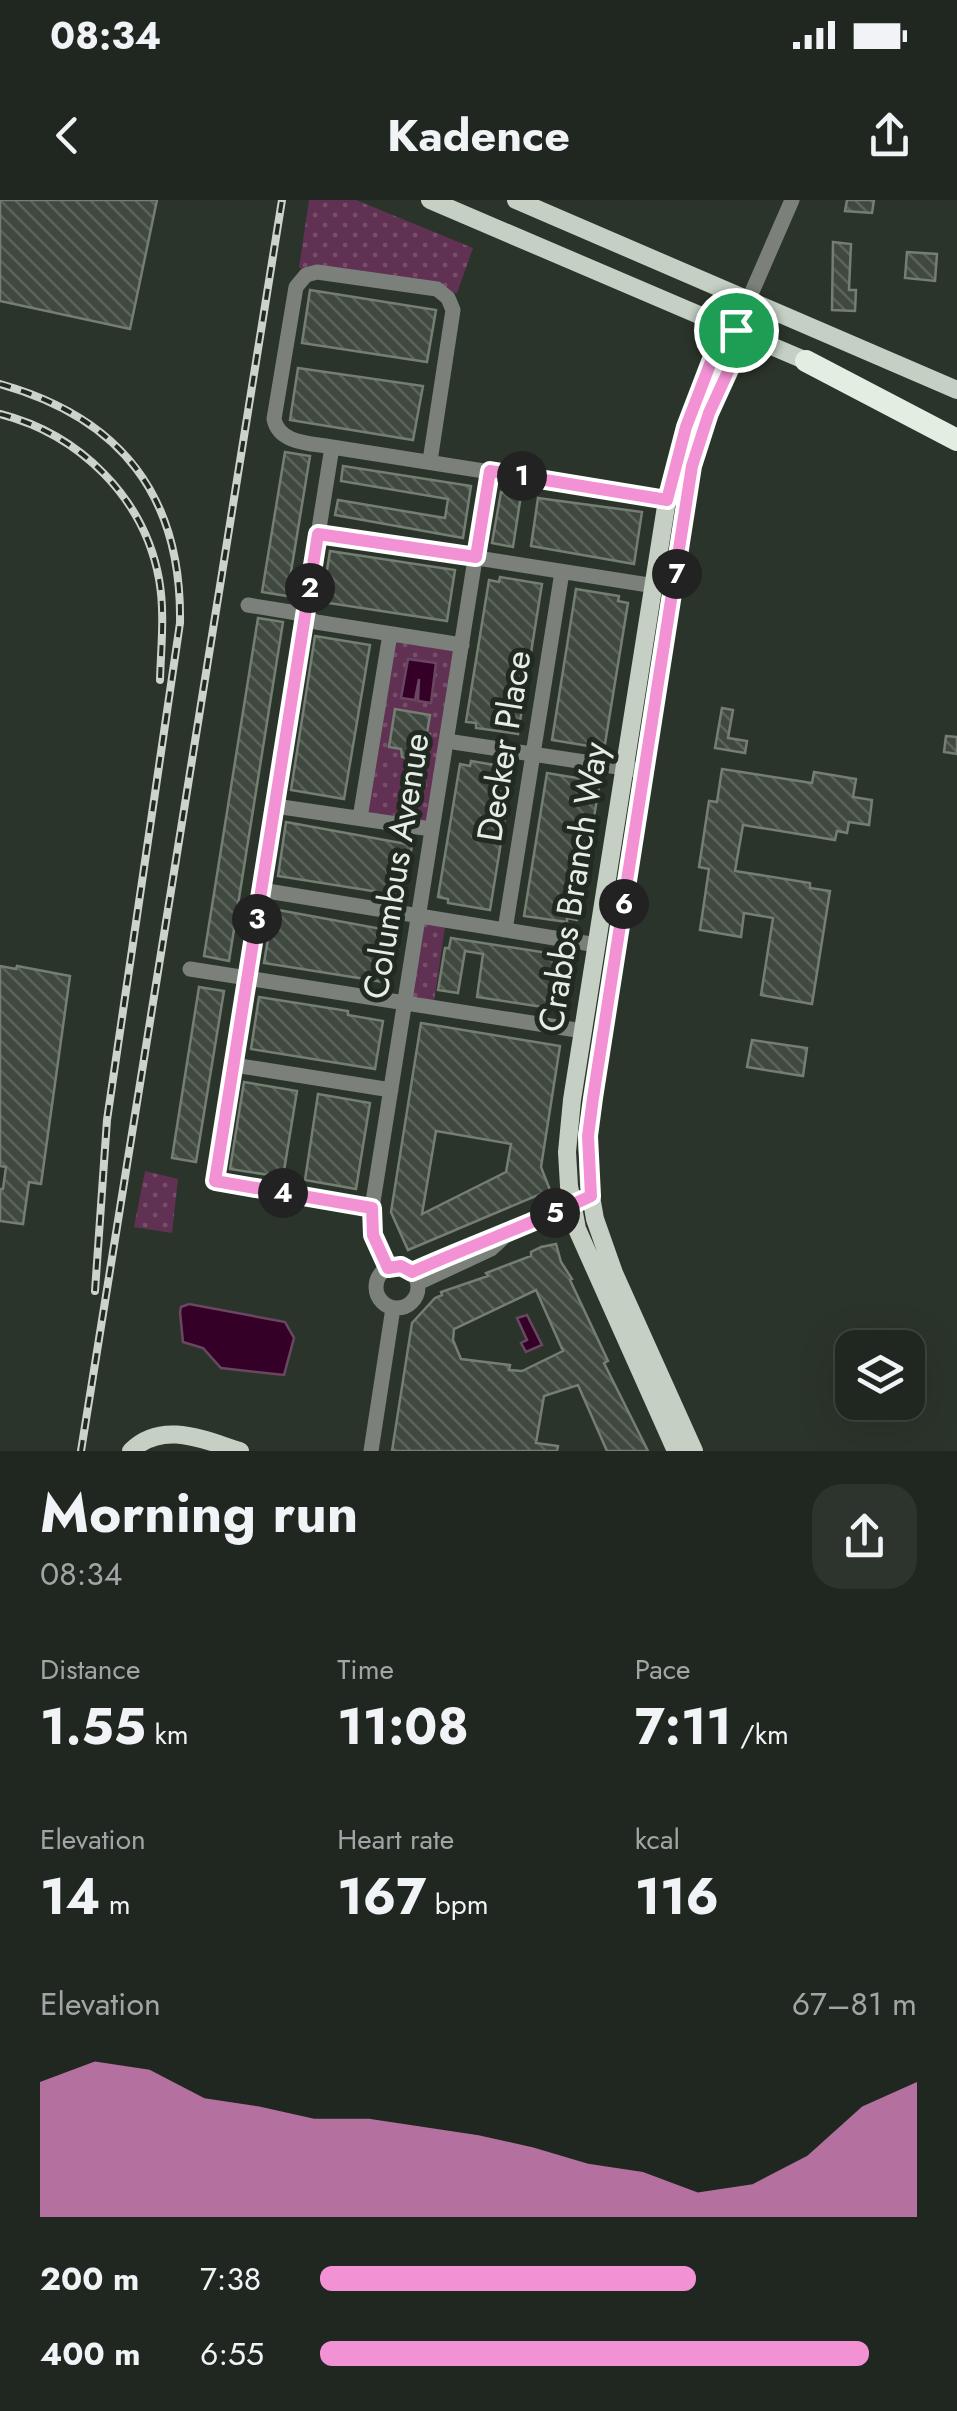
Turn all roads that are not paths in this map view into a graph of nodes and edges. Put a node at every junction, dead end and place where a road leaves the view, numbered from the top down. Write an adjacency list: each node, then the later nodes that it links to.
1 (430, 200): 5 (main road)
2 (516, 200): 4 (main road)
3 (792, 200): 4 (street, Crabbs Branch Way)
4 (748, 302): 5 (main road, Crabbs Branch Way); 7 (main road)
5 (736, 330): 6 (main road); 13 (main road, Crabbs Branch Way); 25 (main road, Crabbs Branch Way)
6 (806, 361): 8 (main road); 9 (highway)
7 (957, 390)
8 (957, 427)
9 (957, 440)
10 (332, 447): 11 (street); 11 (street); 14 (street)
11 (430, 461): 12 (street)
12 (490, 471): 13 (street); 15 (street, Columbus Avenue)
13 (667, 500): 17 (main road, Crabbs Branch Way)
14 (318, 534): 15 (street); 19 (street)
15 (476, 557): 16 (street); 21 (street, Columbus Avenue)
16 (562, 572): 17 (street); 23 (street, Decker Place)
17 (655, 586): 24 (main road, Crabbs Branch Way)
18 (248, 604): 19 (street)
19 (305, 617): 20 (street); 26 (street)
20 (390, 634): 21 (street); 27 (street)
21 (462, 645): 22 (street, Columbus Avenue)
22 (446, 741): 23 (street); 28 (street, Columbus Avenue)
23 (532, 754): 24 (street); 31 (street, Decker Place)
24 (624, 768): 25 (street); 32 (main road, Crabbs Branch Way)
25 (644, 771): 39 (main road, Crabbs Branch Way)
26 (275, 806): 27 (street); 29 (street)
27 (360, 818): 28 (street)
28 (431, 830): 30 (street, Columbus Avenue)
29 (262, 890): 30 (street); 34 (street)
30 (418, 916): 31 (street); 35 (street, Columbus Avenue)
31 (505, 930): 32 (street)
32 (597, 945): 36 (main road, Crabbs Branch Way)
33 (190, 968): 34 (street)
34 (248, 977): 35 (street); 37 (street)
35 (405, 1004): 36 (street); 38 (street, Columbus Avenue)
36 (583, 1031): 40 (main road, Crabbs Branch Way)
37 (234, 1065): 38 (street); 41 (street)
38 (391, 1090): 41 (street, Columbus Avenue)
39 (591, 1196): 40 (street); 49 (main road, Crabbs Branch Way)
40 (572, 1205): 43 (street); 48 (main road, Crabbs Branch Way)
41 (372, 1208): 42 (street, Columbus Avenue)
42 (388, 1268): 43 (street); 44 (street)
43 (415, 1278): 44 (street)
44 (392, 1308): 47 (street)
45 (131, 1451): 46 (main road)
46 (240, 1451)
47 (371, 1451)
48 (676, 1451)
49 (694, 1451)

